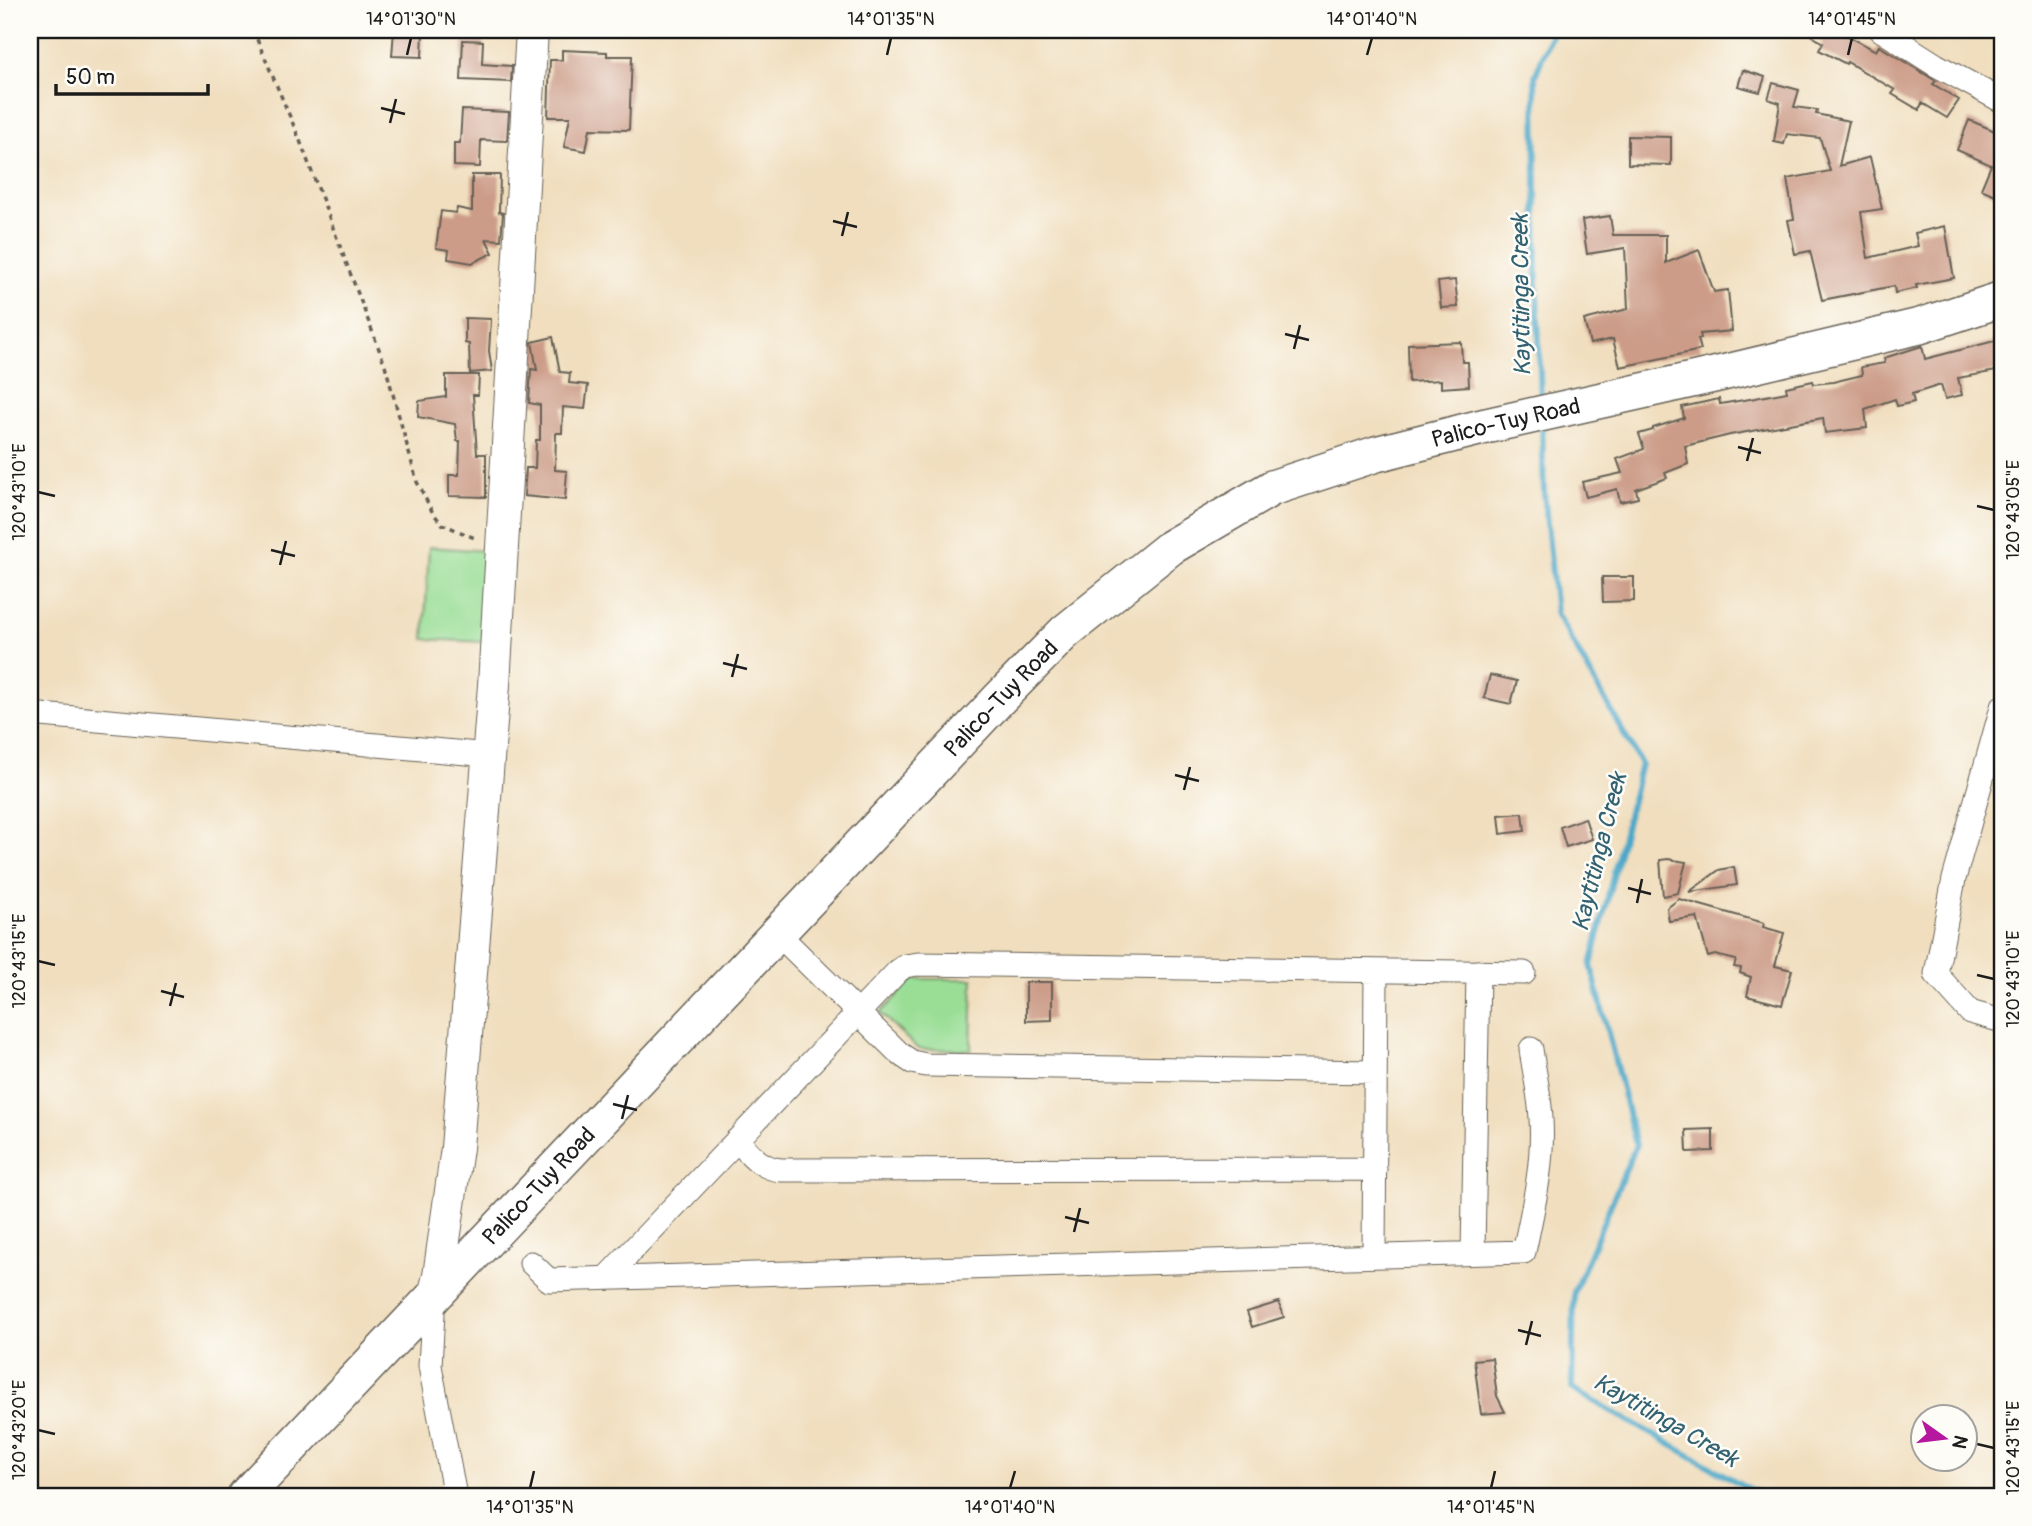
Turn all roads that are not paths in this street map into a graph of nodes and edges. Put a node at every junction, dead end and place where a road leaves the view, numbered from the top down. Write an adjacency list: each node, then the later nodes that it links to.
1 (532, 30): 7 (street)
2 (1881, 30): 3 (street)
3 (2002, 101)
4 (2002, 299): 8 (main road, Palico-Tuy Road)
5 (2002, 707): 13 (street)
6 (30, 713): 7 (street)
7 (489, 755): 22 (street)
8 (777, 933): 12 (street); 22 (main road, Palico-Tuy Road)
9 (1376, 971): 10 (street); 12 (street); 15 (street)
10 (1478, 972): 11 (street); 18 (street)
11 (1524, 973)
12 (858, 1013): 15 (street); 16 (street)
13 (2002, 1021)
14 (1531, 1049): 18 (street)
15 (1375, 1072): 17 (street)
16 (737, 1140): 17 (street); 21 (street)
17 (1375, 1169): 19 (street)
18 (1473, 1254): 19 (street)
19 (1374, 1256): 21 (street)
20 (531, 1263): 21 (street)
21 (606, 1278)
22 (433, 1295): 23 (main road, Palico-Tuy Road); 24 (street)
23 (245, 1496)
24 (455, 1496)

